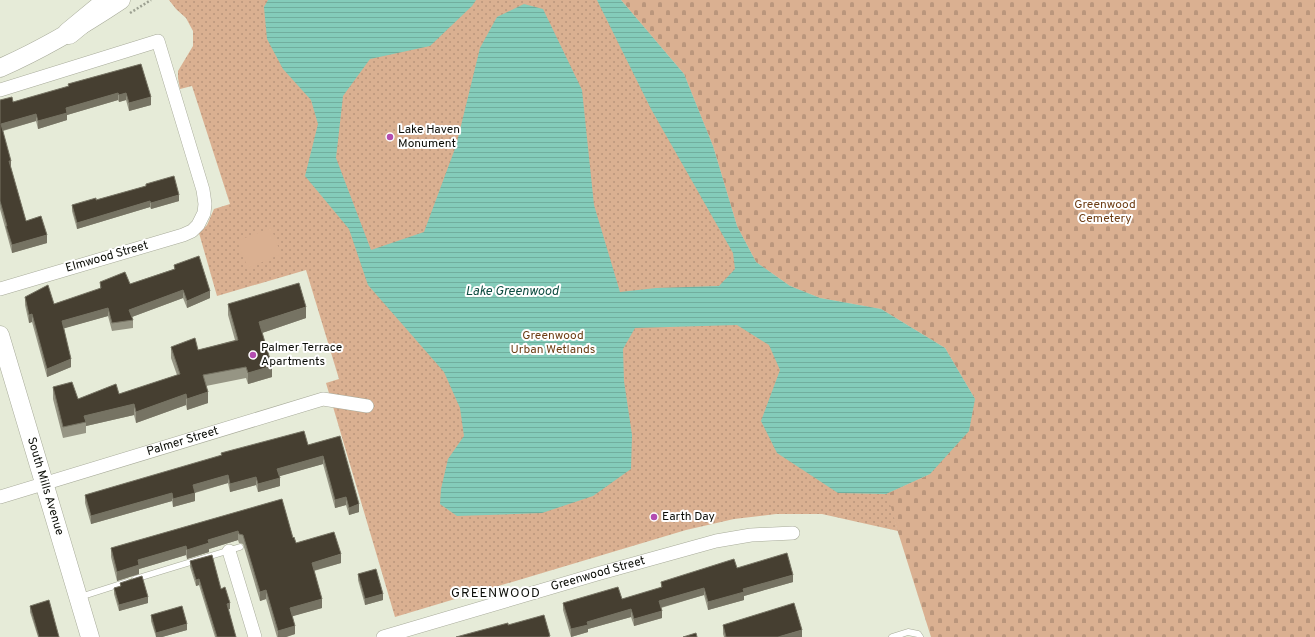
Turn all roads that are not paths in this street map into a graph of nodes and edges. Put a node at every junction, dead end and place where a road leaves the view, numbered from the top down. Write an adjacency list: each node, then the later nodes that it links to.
1 (109, 0): 3 (highway)
2 (121, 0): 3 (street)
3 (69, 34): 4 (street)
4 (0, 68)
5 (0, 90): 6 (street, Elmwood Street)
6 (0, 289)
7 (0, 335): 9 (street, South Mills Avenue)
8 (367, 406): 9 (street, Palmer Street)
9 (45, 484): 10 (street, Palmer Street); 13 (street, South Mills Avenue)
10 (0, 497)
11 (793, 533): 16 (street, Greenwood Street)
12 (234, 549): 13 (lane); 15 (street)
13 (78, 597): 14 (street, South Mills Avenue)
14 (90, 637)
15 (255, 637)
16 (383, 637)
17 (892, 637): 18 (lane)
18 (920, 637)

